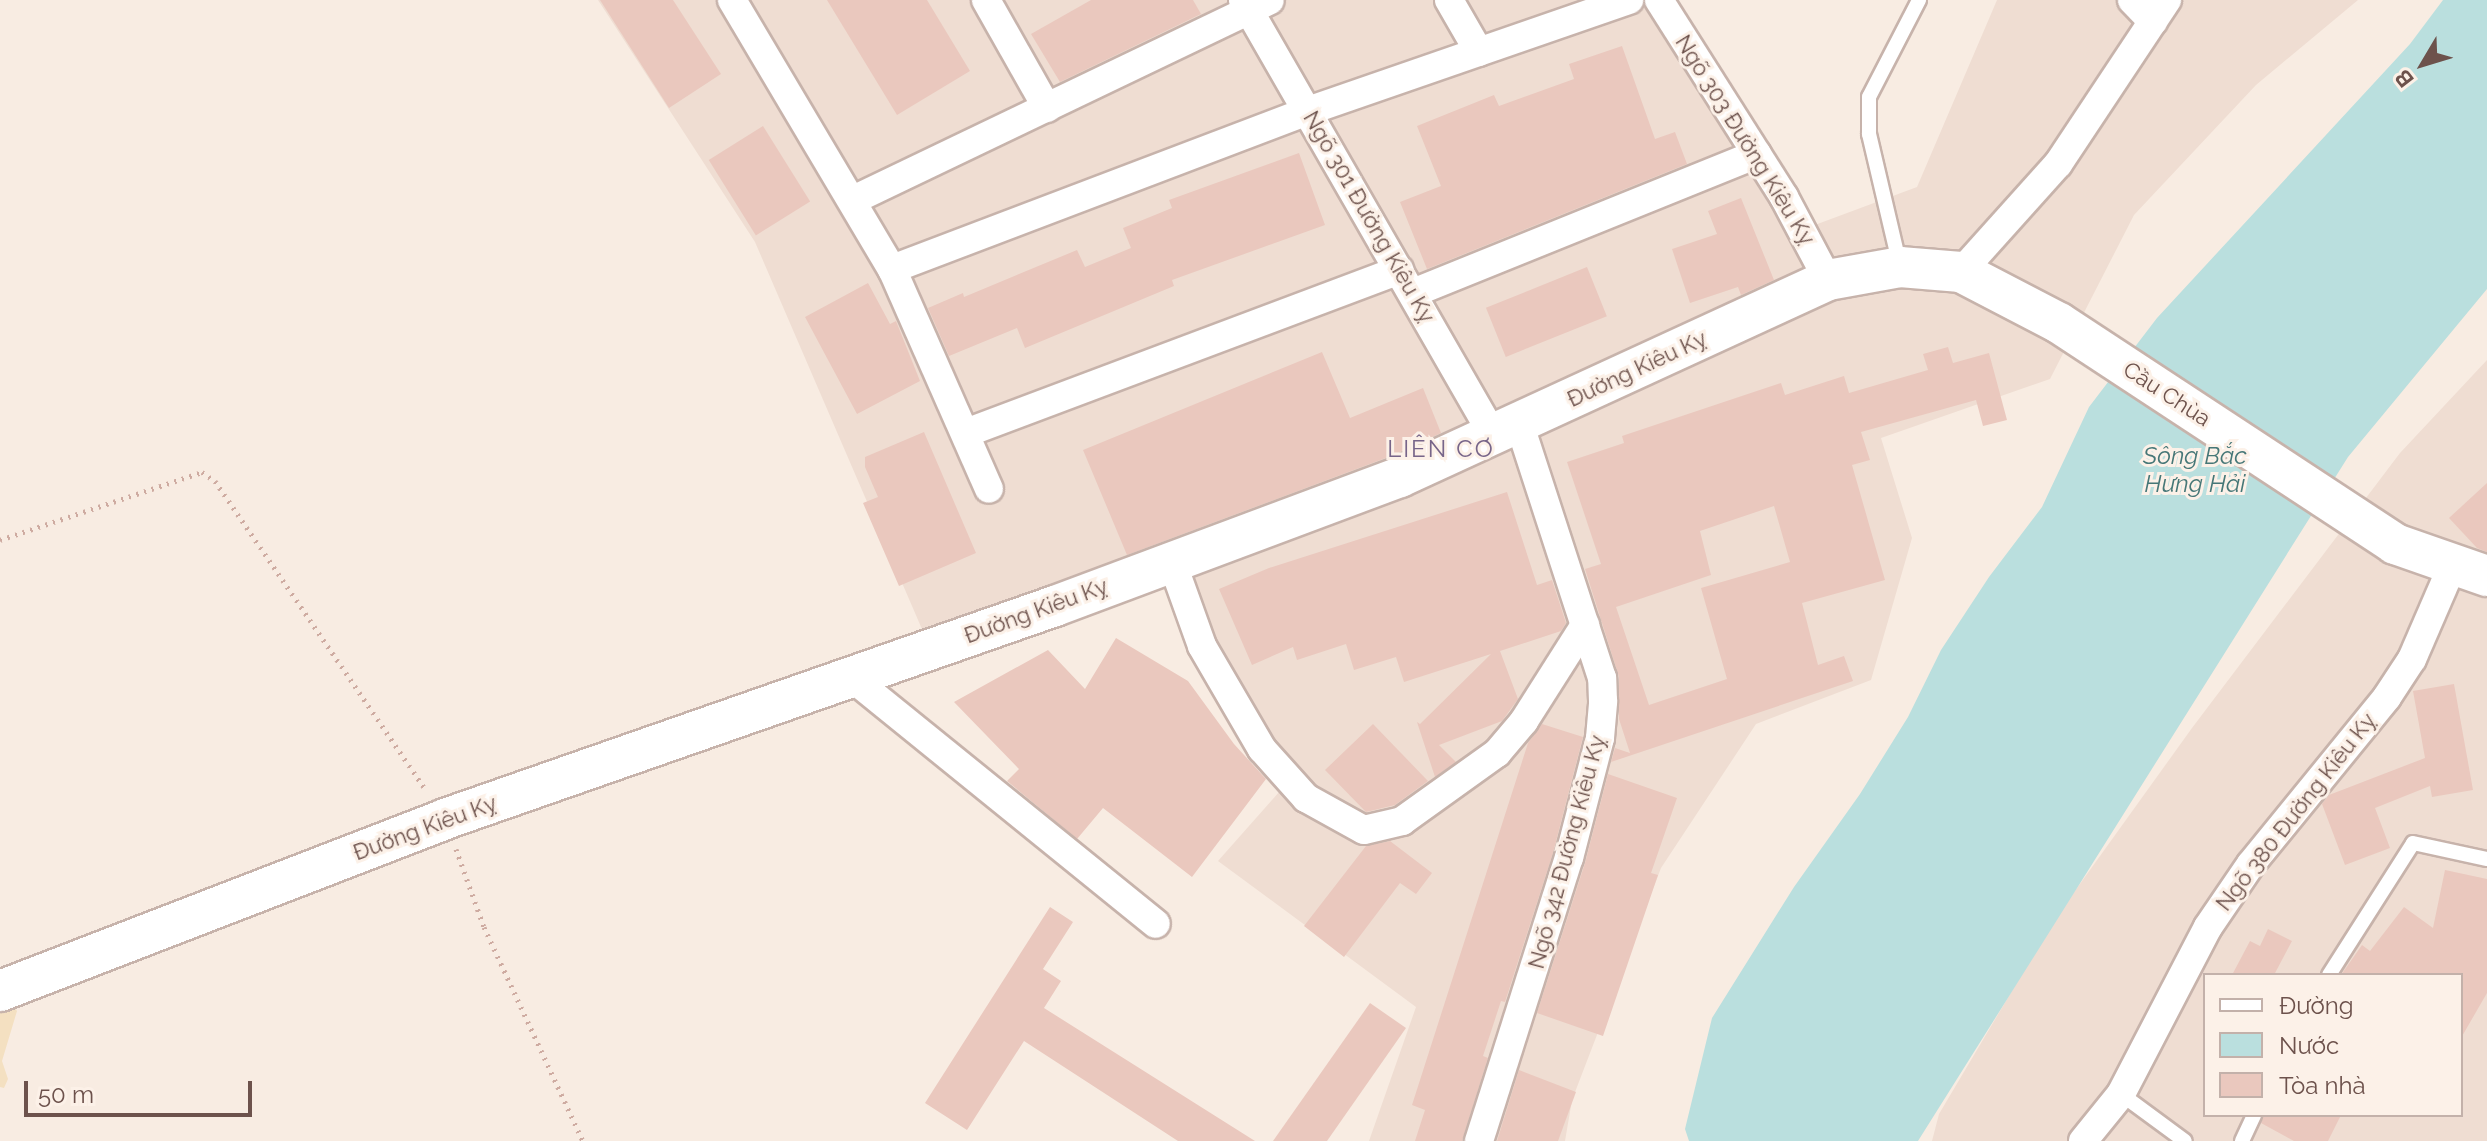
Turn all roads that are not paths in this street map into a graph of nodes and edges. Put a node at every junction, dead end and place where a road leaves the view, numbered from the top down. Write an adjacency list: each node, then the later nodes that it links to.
1 (732, 0): 14 (street)
2 (986, 0): 11 (street)
3 (1449, 0): 10 (street)
4 (1629, 0): 10 (street)
5 (1659, 0): 13 (street, Ngõ 303 Đường Kiêu Kỵ)
6 (1919, 0): 15 (lane)
7 (2132, 0): 9 (street)
8 (1255, 4): 11 (street); 12 (street, Ngõ 301 Đường Kiêu Kỵ)
9 (2160, 11): 17 (street)
10 (1479, 52): 12 (street)
11 (1047, 108): 14 (street)
12 (1308, 111): 16 (street); 19 (street, Ngõ 301 Đường Kiêu Kỵ)
13 (1757, 154): 18 (street, Ngõ 303 Đường Kiêu Kỵ); 19 (street)
14 (853, 200): 16 (street)
15 (1900, 267): 17 (main road, Đường Kiêu Kỵ); 18 (main road, Đường Kiêu Kỵ)
16 (892, 269): 22 (street)
17 (1961, 272): 20 (main road, Đường Kiêu Kỵ)
18 (1828, 280): 21 (main road, Đường Kiêu Kỵ)
19 (1406, 282): 21 (street, Ngõ 301 Đường Kiêu Kỵ); 22 (street)
20 (2059, 323): 25 (main road, Cầu Chùa)
21 (1506, 429): 24 (main road, Đường Kiêu Kỵ); 26 (street, Ngõ 342 Đường Kiêu Kỵ)
22 (966, 433): 23 (street)
23 (989, 489)
24 (1172, 562): 26 (street); 27 (main road, Đường Kiêu Kỵ)
25 (2471, 569): 32 (street, Ngõ 380 Đường Kiêu Kỵ)
26 (1585, 625): 34 (street, Ngõ 342 Đường Kiêu Kỵ)
27 (851, 677): 29 (street); 31 (main road, Đường Kiêu Kỵ)
28 (2487, 859): 30 (lane)
29 (1156, 924)
30 (2330, 973)
31 (0, 991)
32 (2121, 1094): 35 (street, Ngõ 380 Đường Kiêu Kỵ); 36 (lane)
33 (2253, 1117): 37 (lane)
34 (1479, 1141)
35 (2083, 1141)
36 (2185, 1141)
37 (2242, 1141)

